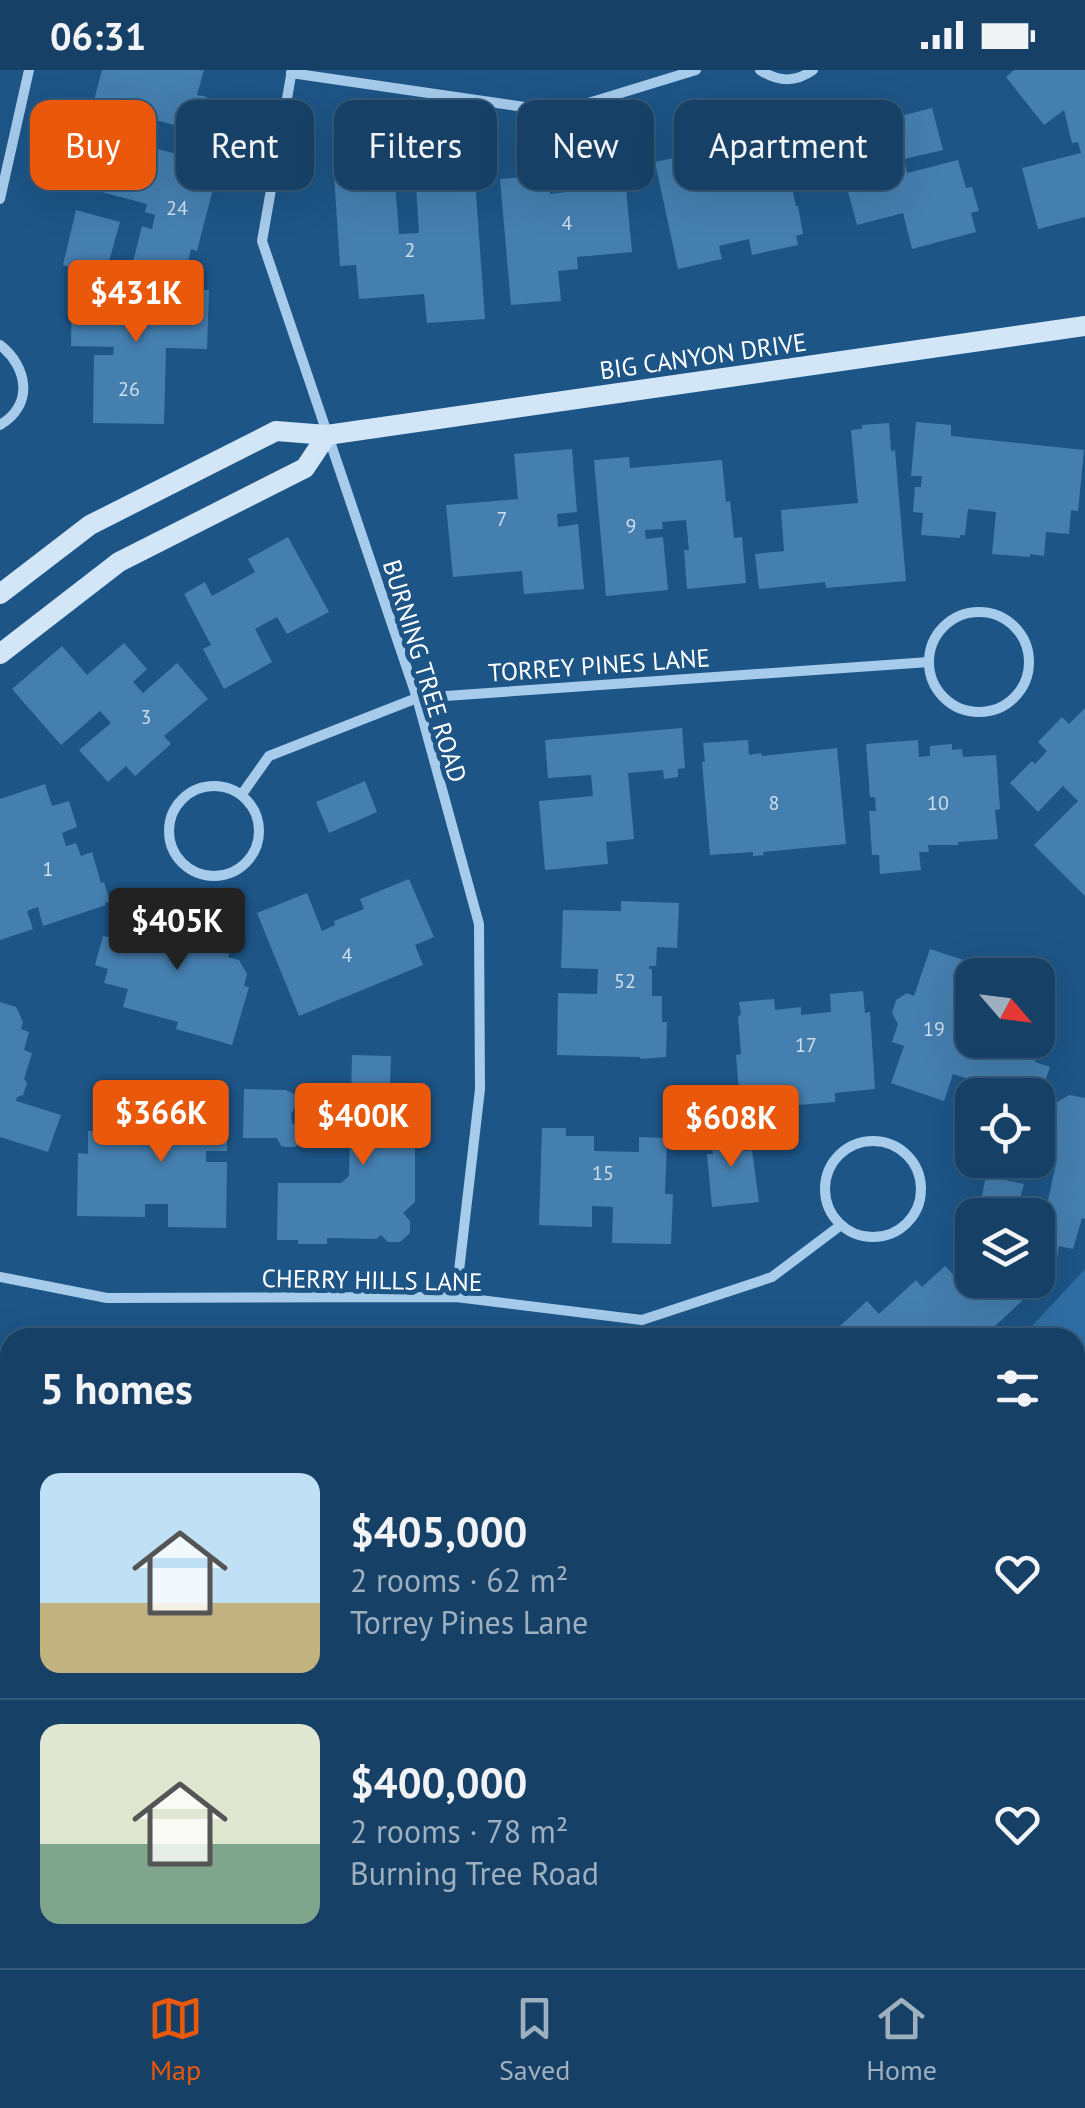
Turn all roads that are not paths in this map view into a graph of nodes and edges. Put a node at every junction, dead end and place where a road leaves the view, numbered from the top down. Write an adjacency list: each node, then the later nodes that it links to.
1 (28, 70): 6 (street)
2 (696, 70): 5 (street)
3 (760, 70): 4 (street)
4 (812, 70)
5 (291, 72): 10 (street, BURNING TREE ROAD)
6 (0, 199)
7 (1085, 326): 10 (street, BIG CANYON DRIVE)
8 (0, 345): 9 (street)
9 (0, 425)
10 (327, 435): 11 (street, BIG CANYON DRIVE); 12 (street); 14 (street, BURNING TREE ROAD)
11 (0, 594)
12 (0, 654)
13 (928, 662): 13 (street); 14 (street, TORREY PINES LANE)
14 (417, 698): 15 (street, TORREY PINES LANE); 18 (street, BURNING TREE ROAD)
15 (242, 794): 15 (street)
16 (840, 1225): 16 (street); 18 (street, CHERRY HILLS LANE)
17 (0, 1276): 18 (street, CHERRY HILLS LANE)
18 (456, 1297)

